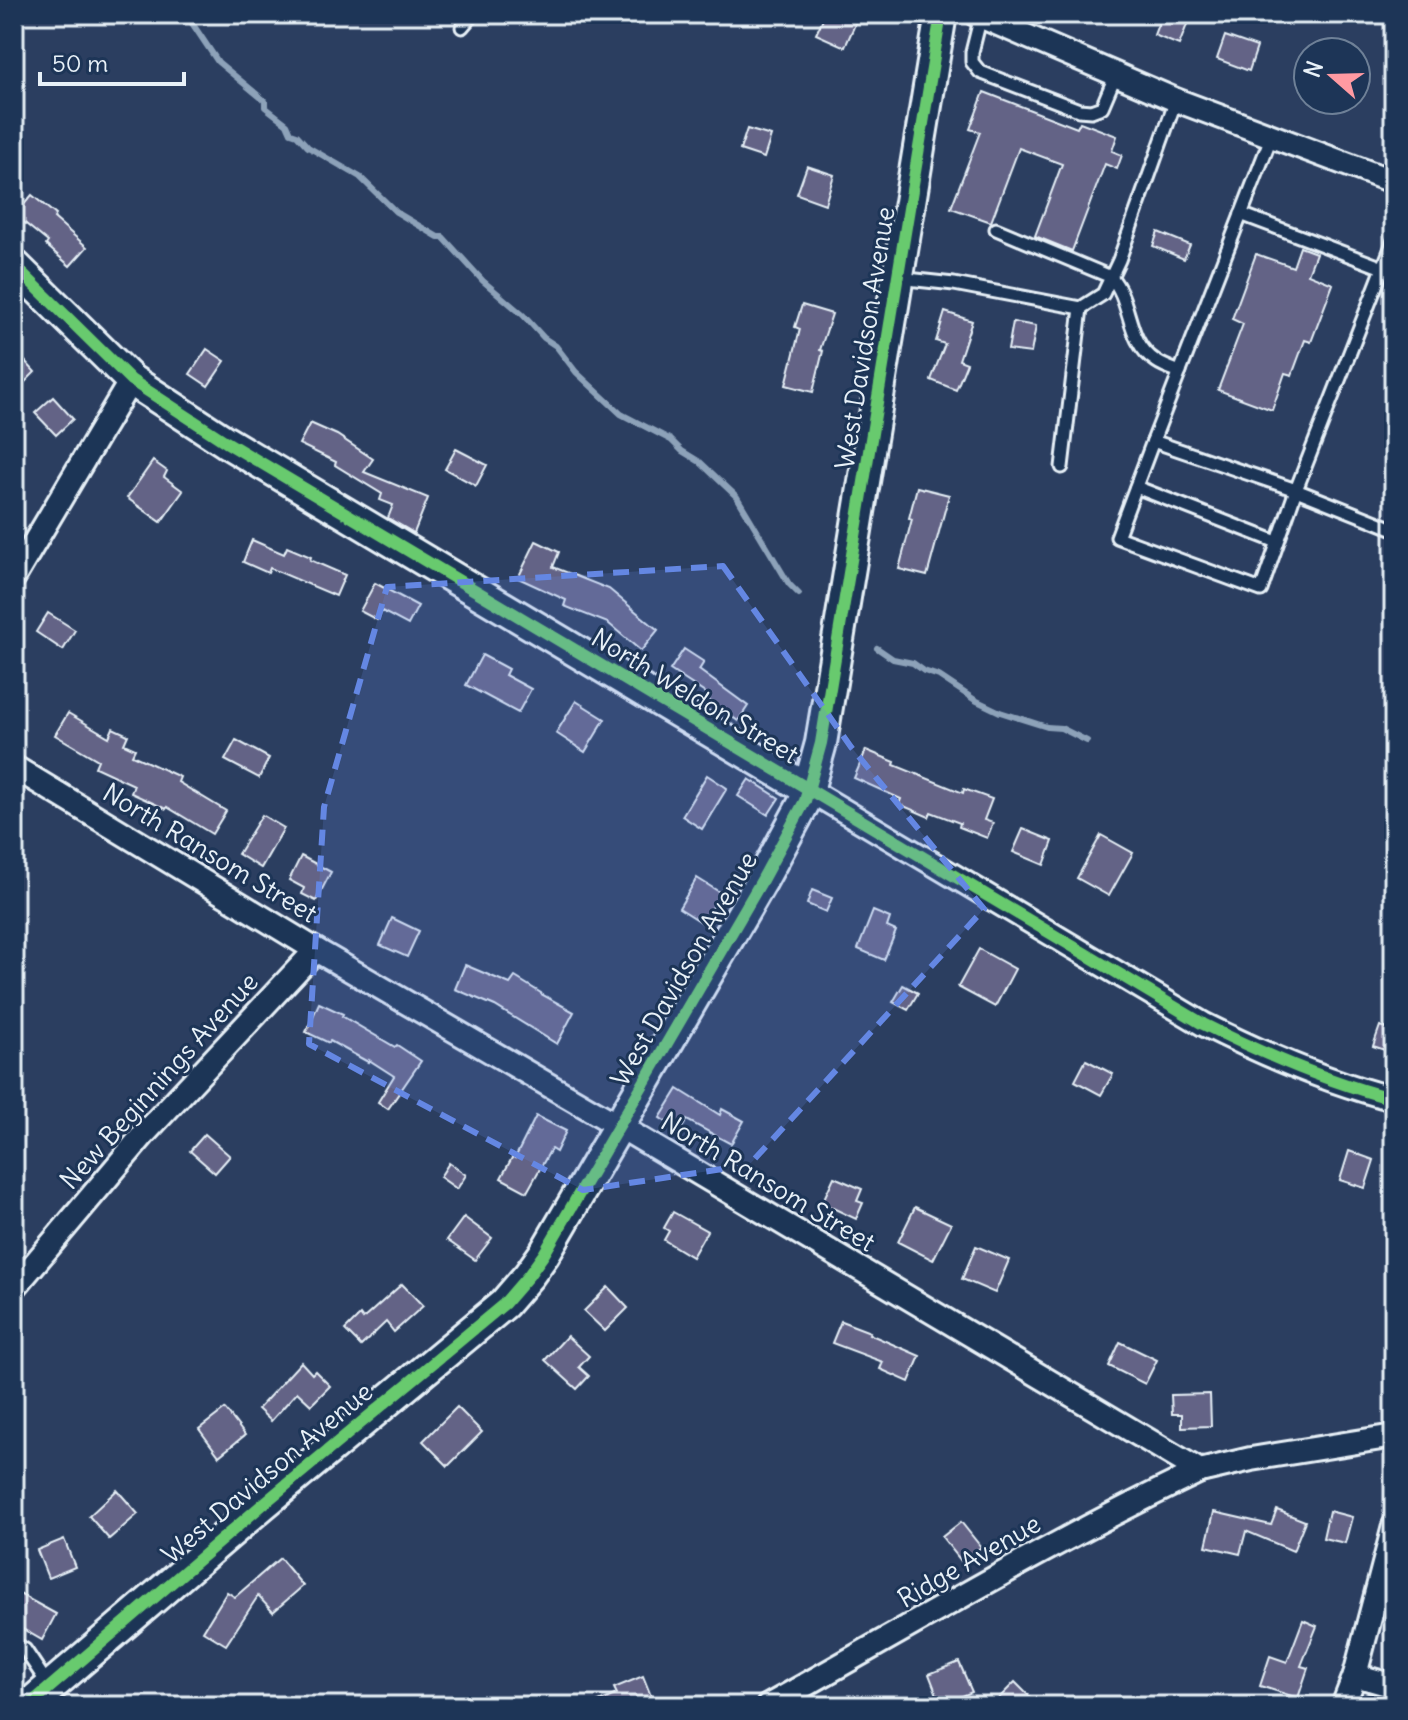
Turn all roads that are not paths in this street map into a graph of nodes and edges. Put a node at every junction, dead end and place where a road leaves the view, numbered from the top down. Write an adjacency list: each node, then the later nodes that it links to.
1 (473, 14): 4 (lane)
2 (941, 14): 15 (street, West Davidson Avenue)
3 (978, 15): 5 (street); 5 (lane)
4 (462, 27)
5 (1116, 74): 6 (street)
6 (1176, 100): 7 (street); 14 (lane)
7 (1272, 135): 8 (street); 9 (lane)
8 (1394, 182)
9 (1241, 214): 13 (lane); 17 (lane)
10 (996, 229): 14 (lane)
11 (1394, 240): 13 (lane)
12 (14, 265): 18 (street, North Weldon Street)
13 (1383, 268): 22 (lane)
14 (1111, 277): 16 (lane); 17 (lane)
15 (897, 278): 16 (lane); 27 (street, West Davidson Avenue)
16 (1081, 308): 20 (lane)
17 (1180, 372): 19 (lane)
18 (131, 380): 25 (street); 27 (street, North Weldon Street)
19 (1153, 441): 21 (lane); 22 (lane)
20 (1062, 467)
21 (1136, 487): 24 (lane); 24 (lane)
22 (1296, 490): 23 (lane); 24 (lane)
23 (1394, 529)
24 (1277, 542)
25 (14, 577)
26 (14, 767): 28 (street, North Ransom Street)
27 (809, 790): 29 (street, North Weldon Street); 30 (street, West Davidson Avenue)
28 (316, 950): 30 (street, North Ransom Street); 31 (street, New Beginnings Avenue)
29 (1394, 1099)
30 (619, 1126): 33 (street, North Ransom Street); 38 (street, West Davidson Avenue)
31 (14, 1288)
32 (1394, 1436): 33 (street)
33 (1200, 1471): 39 (street, Ridge Avenue)
34 (1394, 1526): 36 (street)
35 (14, 1643): 38 (lane)
36 (1355, 1675): 37 (street); 40 (street)
37 (1394, 1686)
38 (39, 1696)
39 (768, 1706)
40 (1343, 1706)

